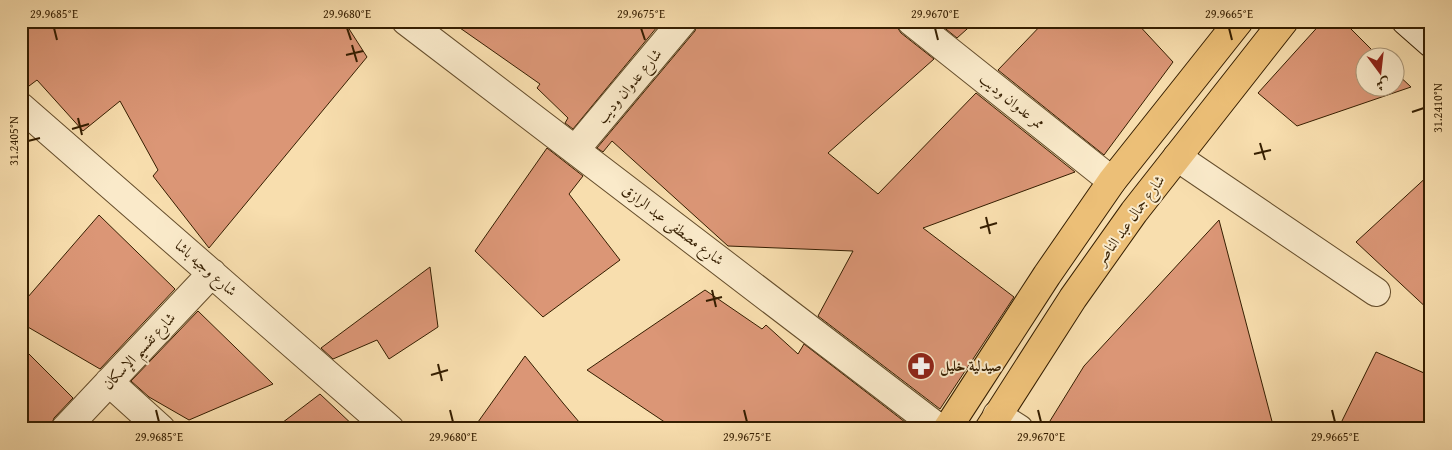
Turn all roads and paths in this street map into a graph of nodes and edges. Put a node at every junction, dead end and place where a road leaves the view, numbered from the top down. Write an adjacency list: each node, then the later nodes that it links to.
1 (406, 21): 9 (street, شارع مصطفى عبد الرازق)
2 (683, 21): 9 (street, شارع عدوان وديب)
3 (911, 21): 11 (street, ممر عدوان وديب)
4 (1239, 21): 11 (main road)
5 (1284, 21): 10 (main road, شارع جمال عبد الناصر)
6 (1406, 21): 7 (street)
7 (1431, 43)
8 (21, 106): 12 (street, شارع وجيه باشا)
9 (575, 150): 19 (street, شارع مصطفى عبد الرازق)
10 (1177, 157): 13 (street); 15 (main road, شارع جمال عبد الناصر)
11 (1112, 181): 20 (main road)
12 (212, 273): 14 (street, شارع تقسيم الإسكان); 18 (street, شارع وجيه باشا)
13 (1376, 292)
14 (109, 382): 16 (street, شارع تقسيم الإسكان); 17 (street)
15 (1002, 424)
16 (65, 429)
17 (161, 429)
18 (390, 429)
19 (940, 429)
20 (948, 429)

